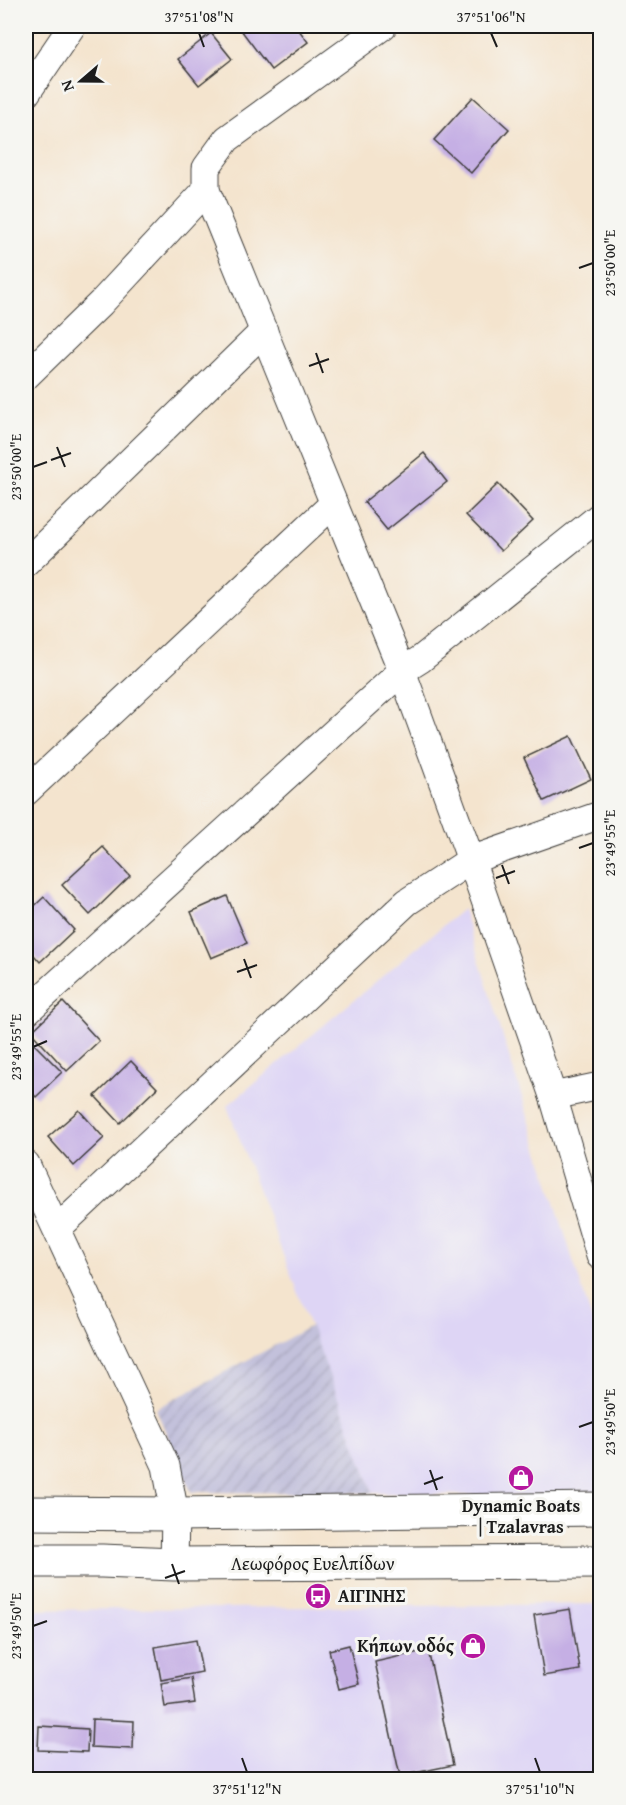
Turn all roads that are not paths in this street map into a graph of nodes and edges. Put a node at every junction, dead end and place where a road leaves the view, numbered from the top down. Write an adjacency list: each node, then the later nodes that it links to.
1 (72, 26): 3 (street)
2 (383, 26): 4 (street)
3 (26, 94)
4 (206, 190): 5 (street); 6 (street)
5 (264, 331): 7 (street); 9 (street)
6 (26, 376)
7 (333, 504): 10 (street); 11 (street)
8 (600, 516): 10 (street)
9 (26, 563)
10 (402, 671): 13 (street); 14 (street)
11 (26, 792)
12 (600, 814): 13 (street)
13 (471, 860): 16 (street); 18 (street)
14 (26, 1012)
15 (600, 1086): 16 (street)
16 (553, 1096): 19 (street)
17 (26, 1164): 18 (street)
18 (57, 1229): 22 (street)
19 (600, 1256)
20 (600, 1509): 22 (main road)
21 (26, 1513): 22 (main road)
22 (175, 1514): 25 (street)
23 (26, 1561): 25 (main road, Λεωφόρος Ευελπίδων)
24 (600, 1562): 25 (main road, Λεωφόρος Ευελπίδων)
25 (174, 1564)

